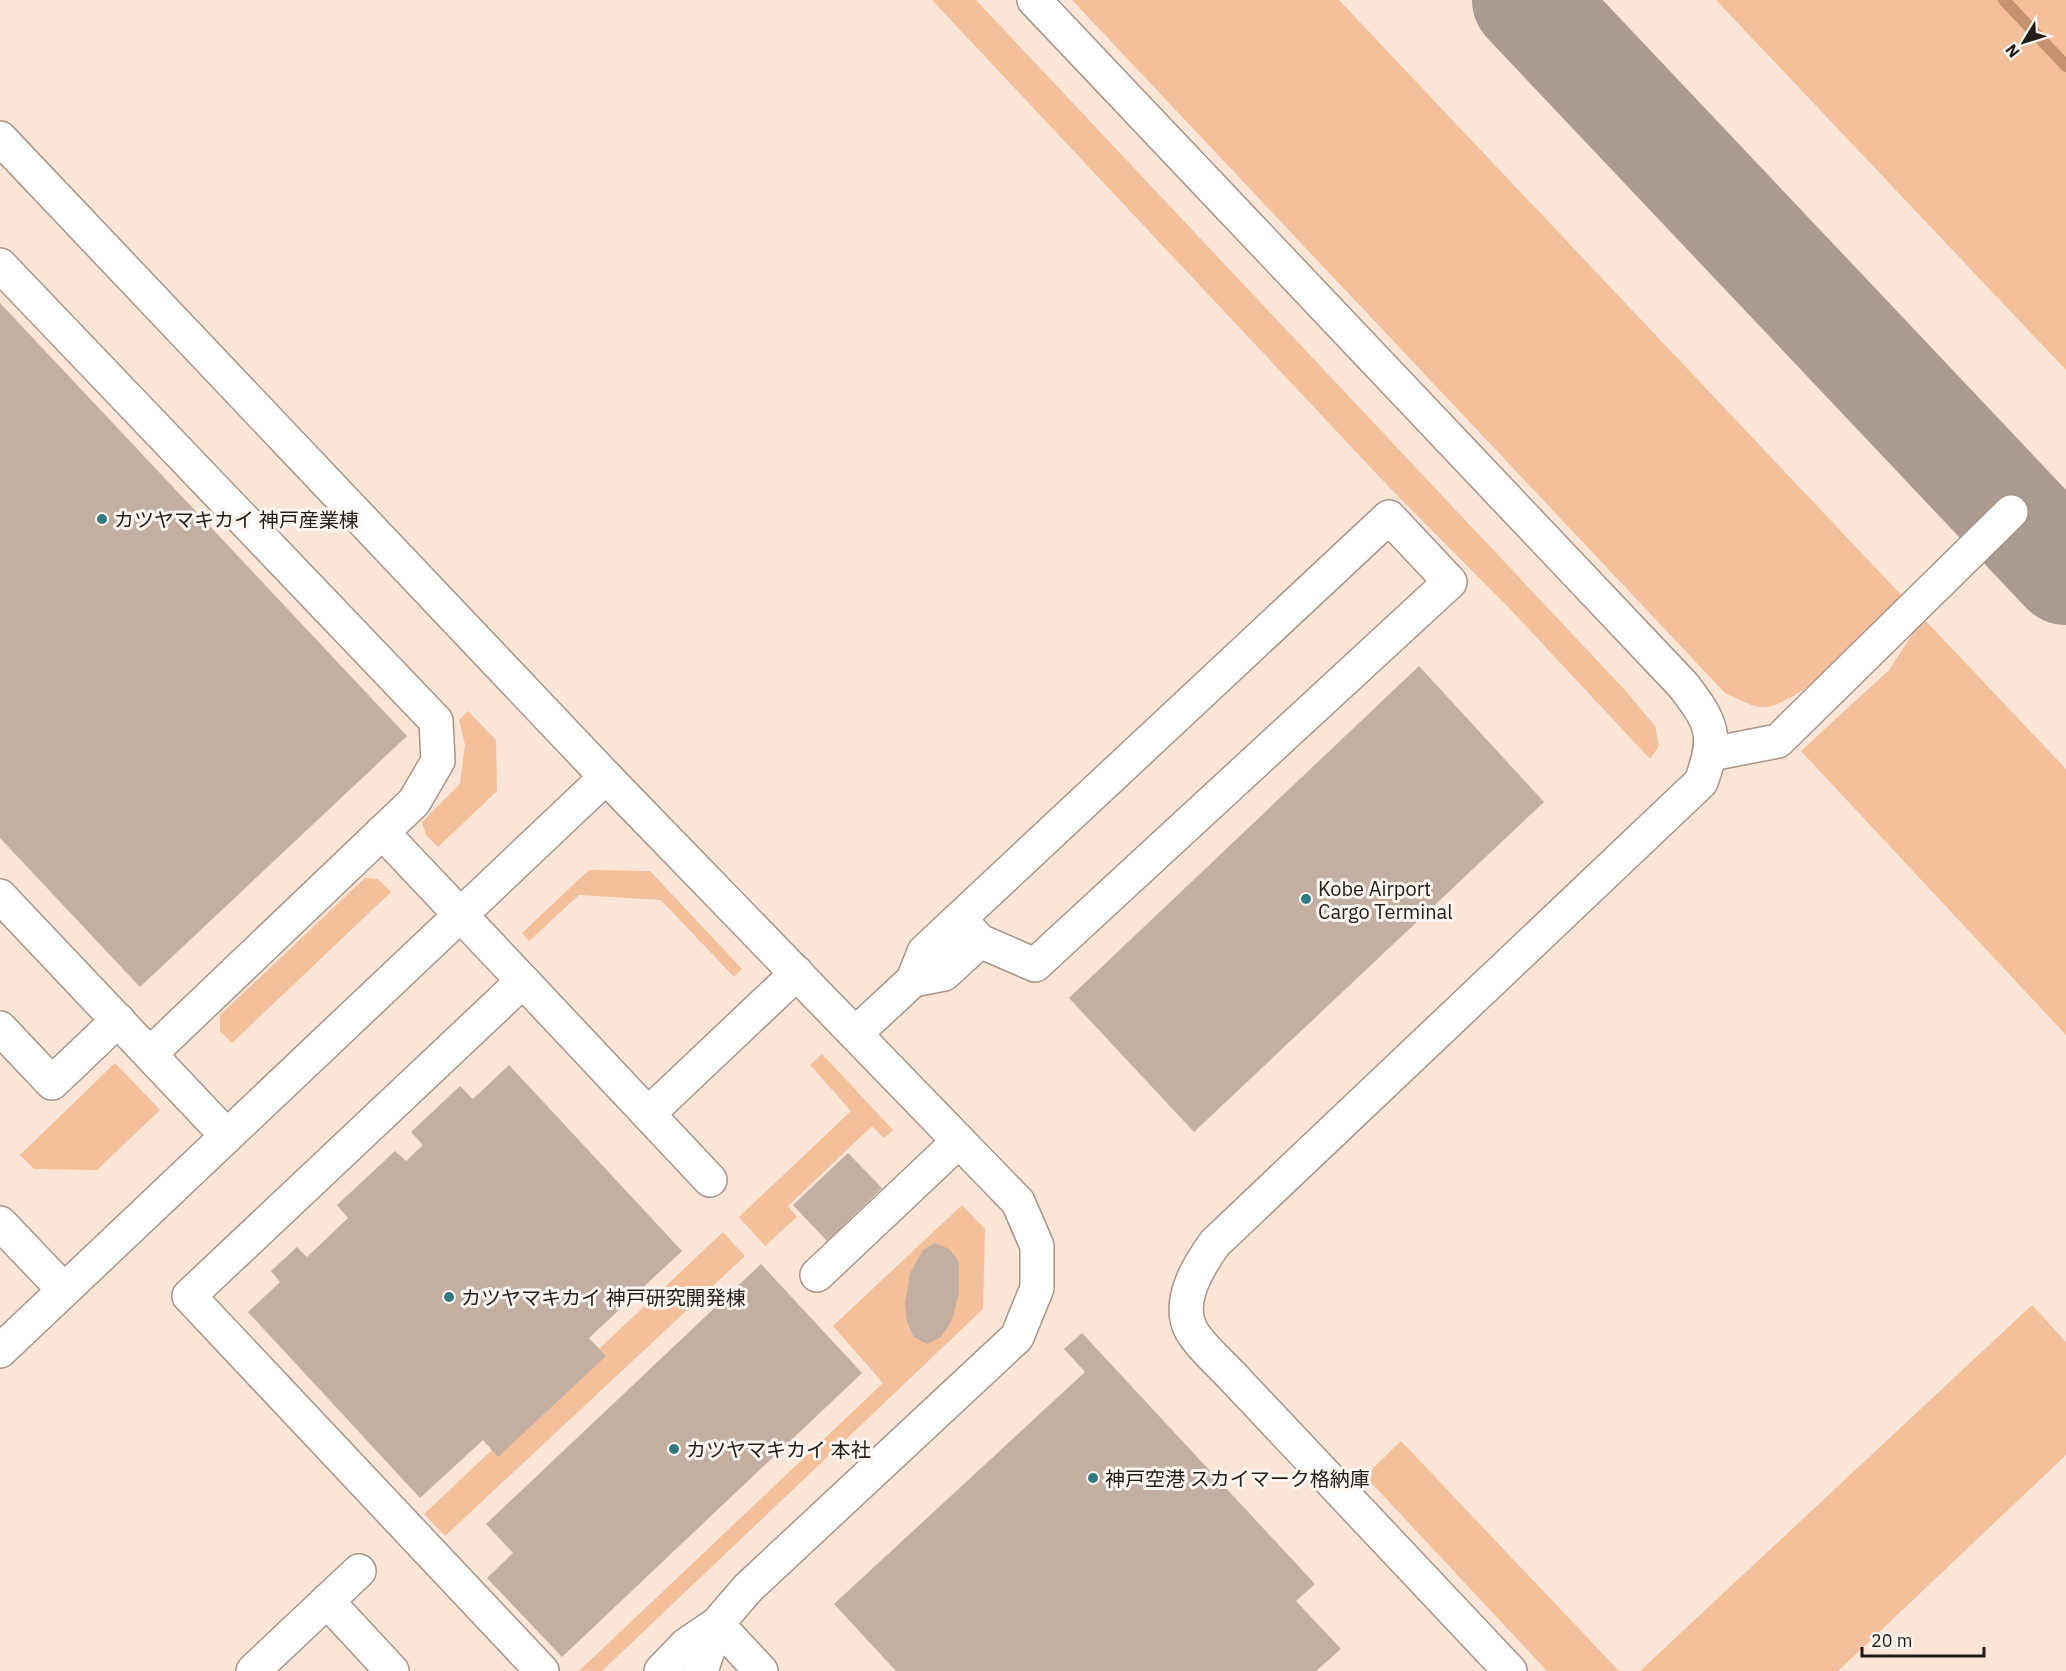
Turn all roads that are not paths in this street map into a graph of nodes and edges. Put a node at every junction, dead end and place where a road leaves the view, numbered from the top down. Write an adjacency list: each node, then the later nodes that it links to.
1 (1034, 0): 5 (street)
2 (0, 138): 6 (street)
3 (0, 265): 7 (street)
4 (2011, 512): 5 (street)
5 (1711, 754): 34 (street)
6 (606, 777): 9 (street); 11 (street)
7 (382, 832): 9 (street); 16 (street)
8 (0, 896): 13 (street)
9 (460, 915): 12 (street); 18 (street)
10 (970, 930): 10 (street); 15 (street)
11 (797, 973): 15 (street); 17 (street)
12 (522, 981): 17 (street); 30 (street)
13 (118, 1020): 14 (street); 16 (street)
14 (0, 1028)
15 (856, 1033): 19 (street)
16 (151, 1053): 18 (street)
17 (648, 1114): 20 (street)
18 (227, 1136): 23 (street)
19 (959, 1141): 22 (street); 27 (street)
20 (710, 1179)
21 (0, 1223): 23 (street)
22 (817, 1275)
23 (64, 1290): 24 (street)
24 (0, 1351)
25 (358, 1571): 26 (street)
26 (327, 1601): 28 (street); 29 (street)
27 (717, 1624): 31 (street); 32 (street); 33 (street)
28 (253, 1671)
29 (392, 1671)
30 (542, 1671)
31 (661, 1671)
32 (701, 1671)
33 (761, 1671)
34 (1510, 1671)

